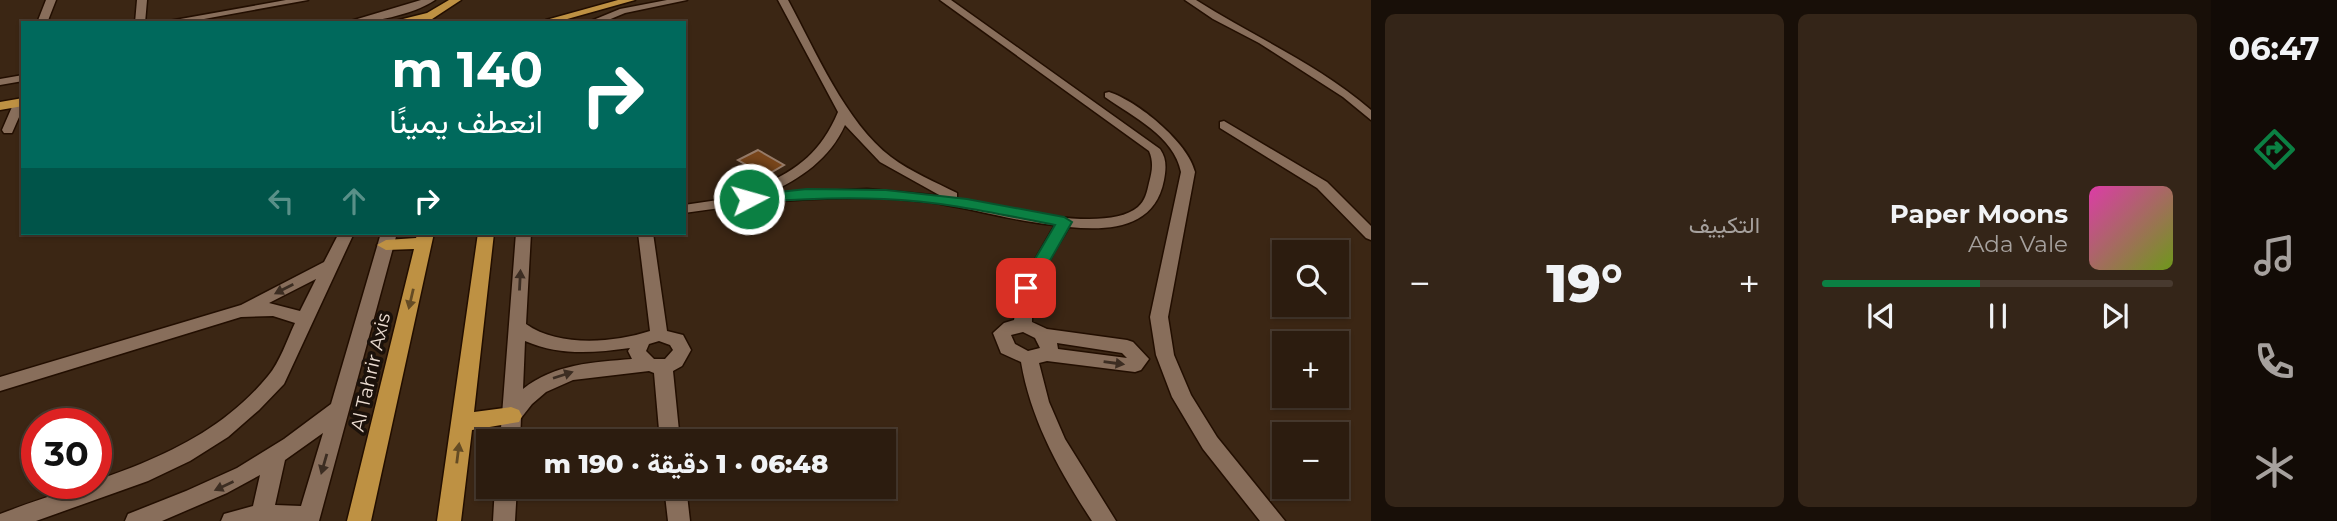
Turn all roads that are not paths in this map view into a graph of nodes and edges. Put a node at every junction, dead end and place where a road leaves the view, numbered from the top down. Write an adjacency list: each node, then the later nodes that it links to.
1 (51, 0): 15 (street)
2 (142, 0): 16 (street)
3 (223, 0): 13 (street)
4 (303, 0): 13 (street)
5 (430, 0): 18 (street)
6 (456, 0): 14 (main road)
7 (580, 0): 19 (main road)
8 (628, 0): 20 (main road)
9 (682, 0): 21 (street)
10 (783, 0): 30 (street)
11 (945, 0): 37 (street)
12 (1190, 0): 31 (street)
13 (225, 13): 17 (street)
14 (422, 19)
15 (43, 21)
16 (140, 21)
17 (175, 21)
18 (358, 21)
19 (550, 21)
20 (553, 21)
21 (596, 21)
22 (0, 82): 23 (street)
23 (21, 88)
24 (21, 88): 27 (main road)
25 (21, 89): 29 (main road)
26 (21, 90): 33 (street)
27 (0, 95)
28 (1109, 95): 73 (street)
29 (0, 106)
30 (844, 113): 34 (street); 35 (street)
31 (1371, 116)
32 (1224, 125): 38 (street)
33 (4, 131)
34 (730, 202): 35 (street); 36 (street)
35 (967, 203): 37 (street)
36 (686, 209)
37 (1064, 222): 48 (street)
38 (1368, 227)
39 (345, 235): 45 (street)
40 (486, 235): 57 (main road)
41 (523, 235): 49 (street, one-way to 41)
42 (646, 235): 51 (street)
43 (425, 238): 44 (main road); 69 (main road, Al Tahrir Axis, one-way to 69)
44 (388, 239): 55 (street)
45 (329, 266): 46 (street, one-way to 46); 47 (street)
46 (240, 311): 47 (street); 54 (street)
47 (304, 321): 66 (street)
48 (1023, 326): 50 (street); 52 (street)
49 (518, 327): 51 (street); 56 (street)
50 (1043, 335): 52 (street); 52 (street, one-way to 50)
51 (651, 337): 53 (street); 53 (street)
52 (1038, 356): 65 (street)
53 (655, 366): 56 (street, one-way to 53); 59 (street)
54 (0, 384)
55 (341, 407): 60 (street); 64 (street, one-way to 64)
56 (511, 416): 57 (main road); 58 (street)
57 (462, 422): 70 (main road, one-way to 57)
58 (510, 429)
59 (668, 429)
60 (275, 458): 63 (street); 67 (street, one-way to 67)
61 (505, 499): 71 (street)
62 (676, 499): 72 (street)
63 (262, 514): 64 (street); 68 (street)
64 (308, 519)
65 (1101, 520)
66 (7, 521)
67 (136, 521)
68 (232, 521)
69 (359, 521)
70 (449, 521)
71 (504, 521)
72 (679, 521)
73 (1274, 521)

